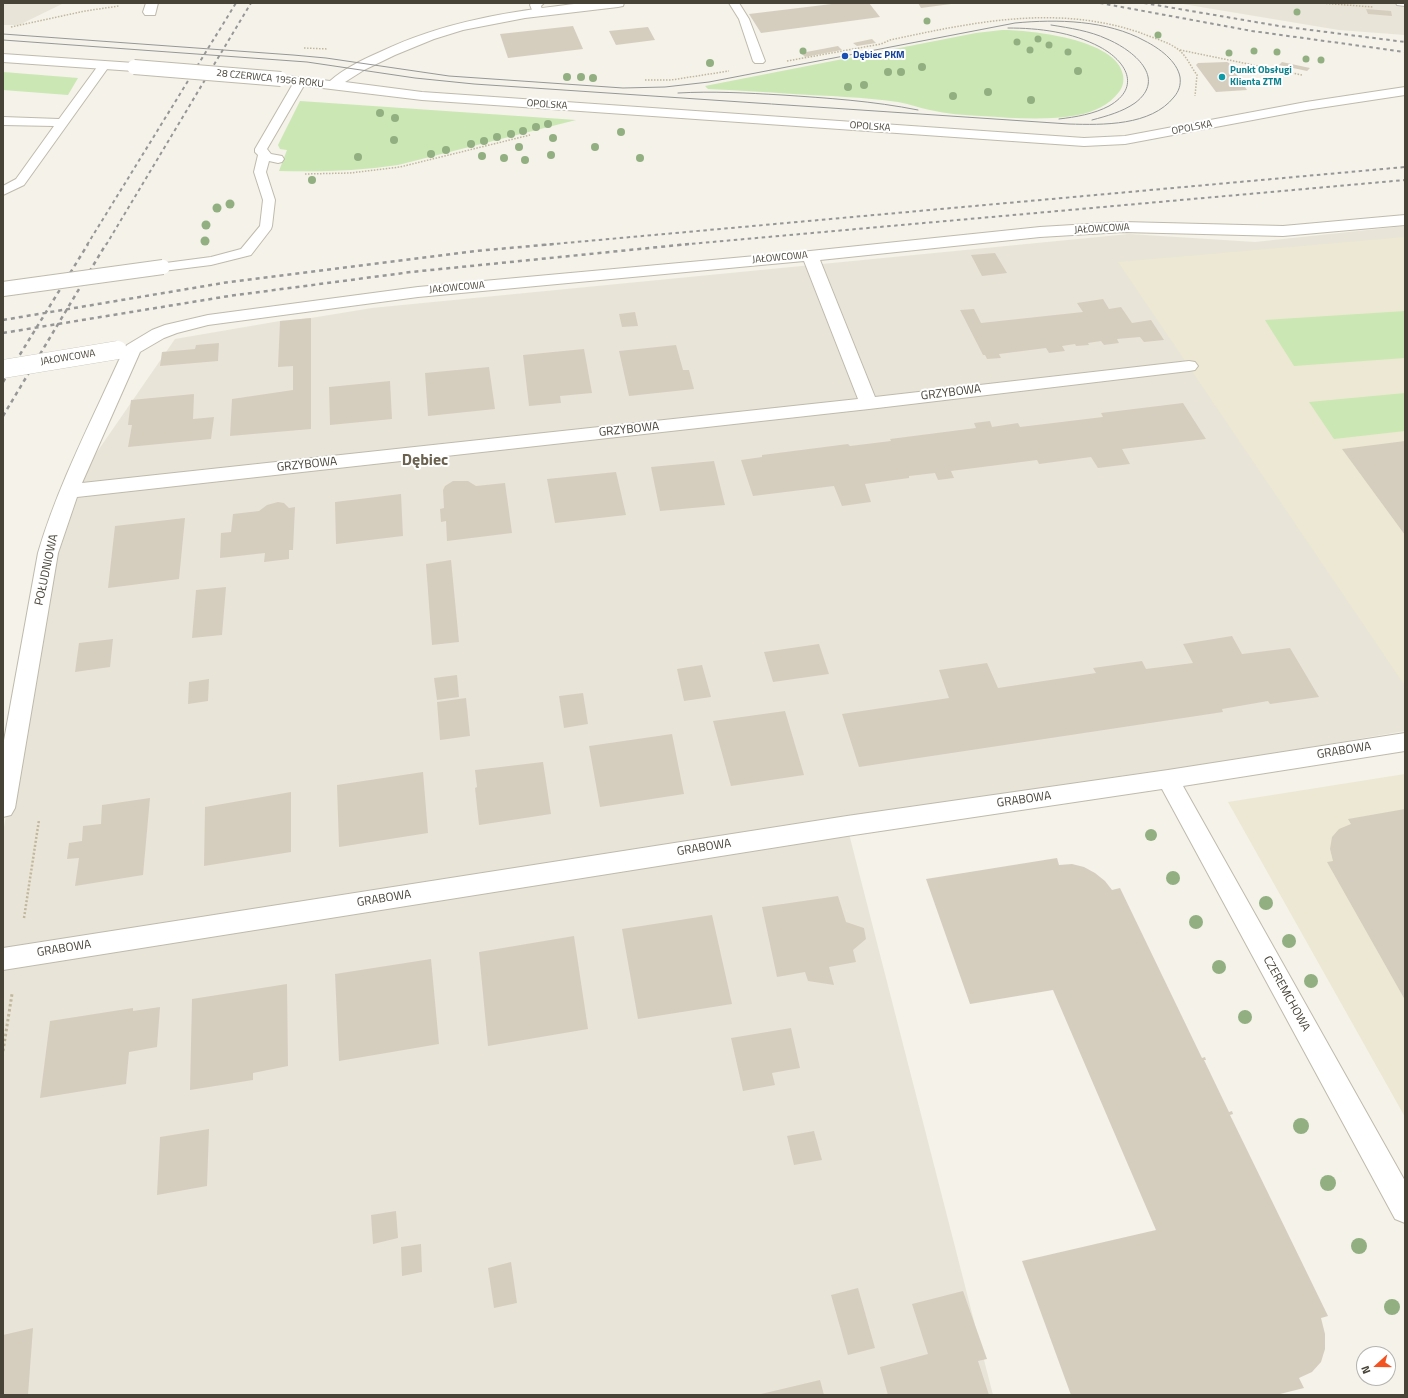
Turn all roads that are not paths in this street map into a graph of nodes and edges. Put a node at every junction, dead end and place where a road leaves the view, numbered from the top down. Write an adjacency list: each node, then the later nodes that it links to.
1 (618, 3): 5 (street, 28 CZERWCA 1956 ROKU)
2 (734, 3): 7 (lane)
3 (1401, 3): 4 (lane)
4 (1405, 3)
5 (538, 8): 10 (street, 28 CZERWCA 1956 ROKU)
6 (3, 58): 8 (street, 28 CZERWCA 1956 ROKU)
7 (760, 63)
8 (104, 65): 9 (street, 28 CZERWCA 1956 ROKU, bridge); 13 (lane)
9 (300, 82): 10 (street, 28 CZERWCA 1956 ROKU); 14 (lane)
10 (332, 86): 11 (street, OPOLSKA)
11 (1405, 91)
12 (4, 122): 13 (lane)
13 (62, 123): 16 (lane)
14 (264, 155): 15 (lane); 19 (lane, bridge)
15 (278, 159)
16 (3, 191)
17 (1405, 220): 18 (street, JAŁOWCOWA)
18 (810, 256): 20 (street, JAŁOWCOWA); 23 (street)
19 (3, 289)
20 (125, 349): 22 (street, JAŁOWCOWA, bridge); 24 (street, POŁUDNIOWA)
21 (1189, 366): 23 (street, GRZYBOWA)
22 (3, 369)
23 (869, 403): 24 (street, GRZYBOWA)
24 (69, 491): 27 (street, POŁUDNIOWA)
25 (1405, 742): 26 (street, GRABOWA)
26 (1168, 779): 28 (street, GRABOWA); 29 (street, CZEREMCHOWA)
27 (3, 808)
28 (10, 958)
29 (1405, 1209)

